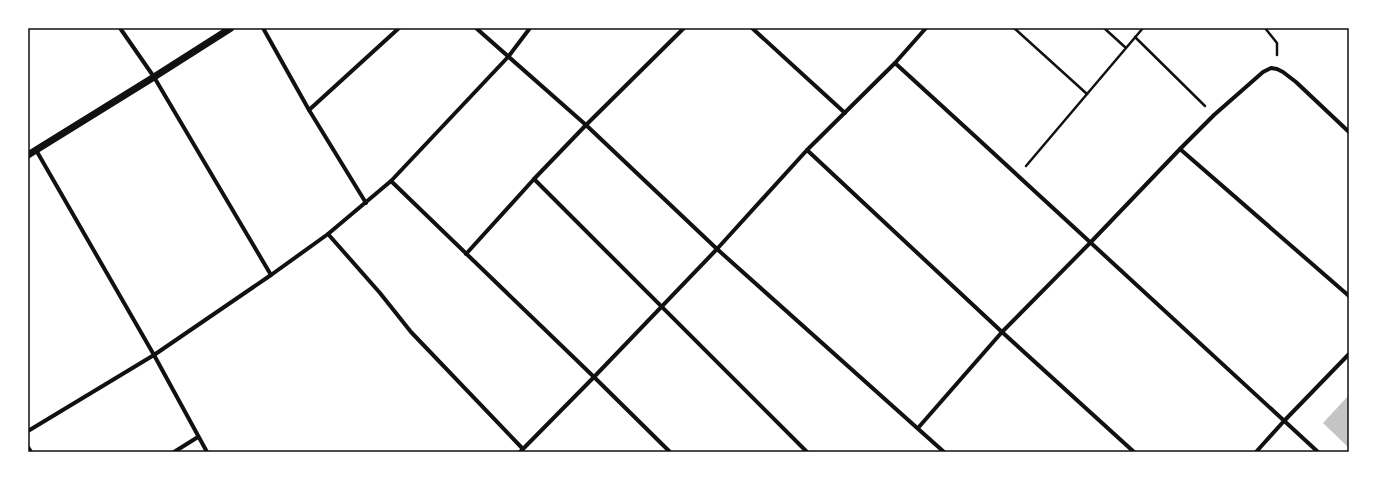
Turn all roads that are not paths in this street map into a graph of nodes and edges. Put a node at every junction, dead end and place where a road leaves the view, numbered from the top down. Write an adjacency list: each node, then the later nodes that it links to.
1 (120, 28): 12 (street)
2 (231, 28): 12 (street)
3 (263, 28): 13 (street)
4 (399, 28): 13 (street)
5 (476, 28): 10 (street)
6 (530, 28): 10 (street)
7 (684, 28): 15 (street)
8 (752, 28): 14 (street)
9 (926, 28): 11 (street)
10 (508, 57): 15 (street); 22 (street)
11 (895, 63): 14 (street); 25 (street)
12 (154, 77): 18 (street); 28 (street)
13 (310, 110): 23 (street)
14 (845, 113): 19 (street)
15 (586, 126): 21 (street); 26 (street)
16 (1349, 132): 17 (street)
17 (1180, 149): 25 (street); 29 (street)
18 (36, 150): 20 (street); 32 (street)
19 (807, 150): 26 (street); 31 (street)
20 (28, 155)
21 (534, 179): 27 (street); 30 (street)
22 (391, 181): 23 (street); 27 (street)
23 (366, 203): 24 (street)
24 (328, 234): 28 (street); 40 (street)
25 (1090, 243): 31 (street); 35 (street)
26 (716, 248): 30 (street); 36 (street)
27 (466, 254): 34 (street)
28 (271, 275): 32 (street)
29 (1349, 296)
30 (661, 306): 34 (street); 45 (street)
31 (1002, 332): 36 (street); 47 (street)
32 (154, 354): 37 (street); 38 (street)
33 (1349, 354): 35 (street)
34 (594, 377): 40 (street); 44 (street)
35 (1284, 421): 48 (street); 49 (street)
36 (918, 428): 46 (street)
37 (28, 431)
38 (198, 437): 42 (street); 43 (street)
39 (28, 447): 41 (street)
40 (521, 450)
41 (31, 452)
42 (174, 452)
43 (207, 452)
44 (670, 452)
45 (807, 452)
46 (944, 452)
47 (1134, 452)
48 (1256, 452)
49 (1318, 452)

